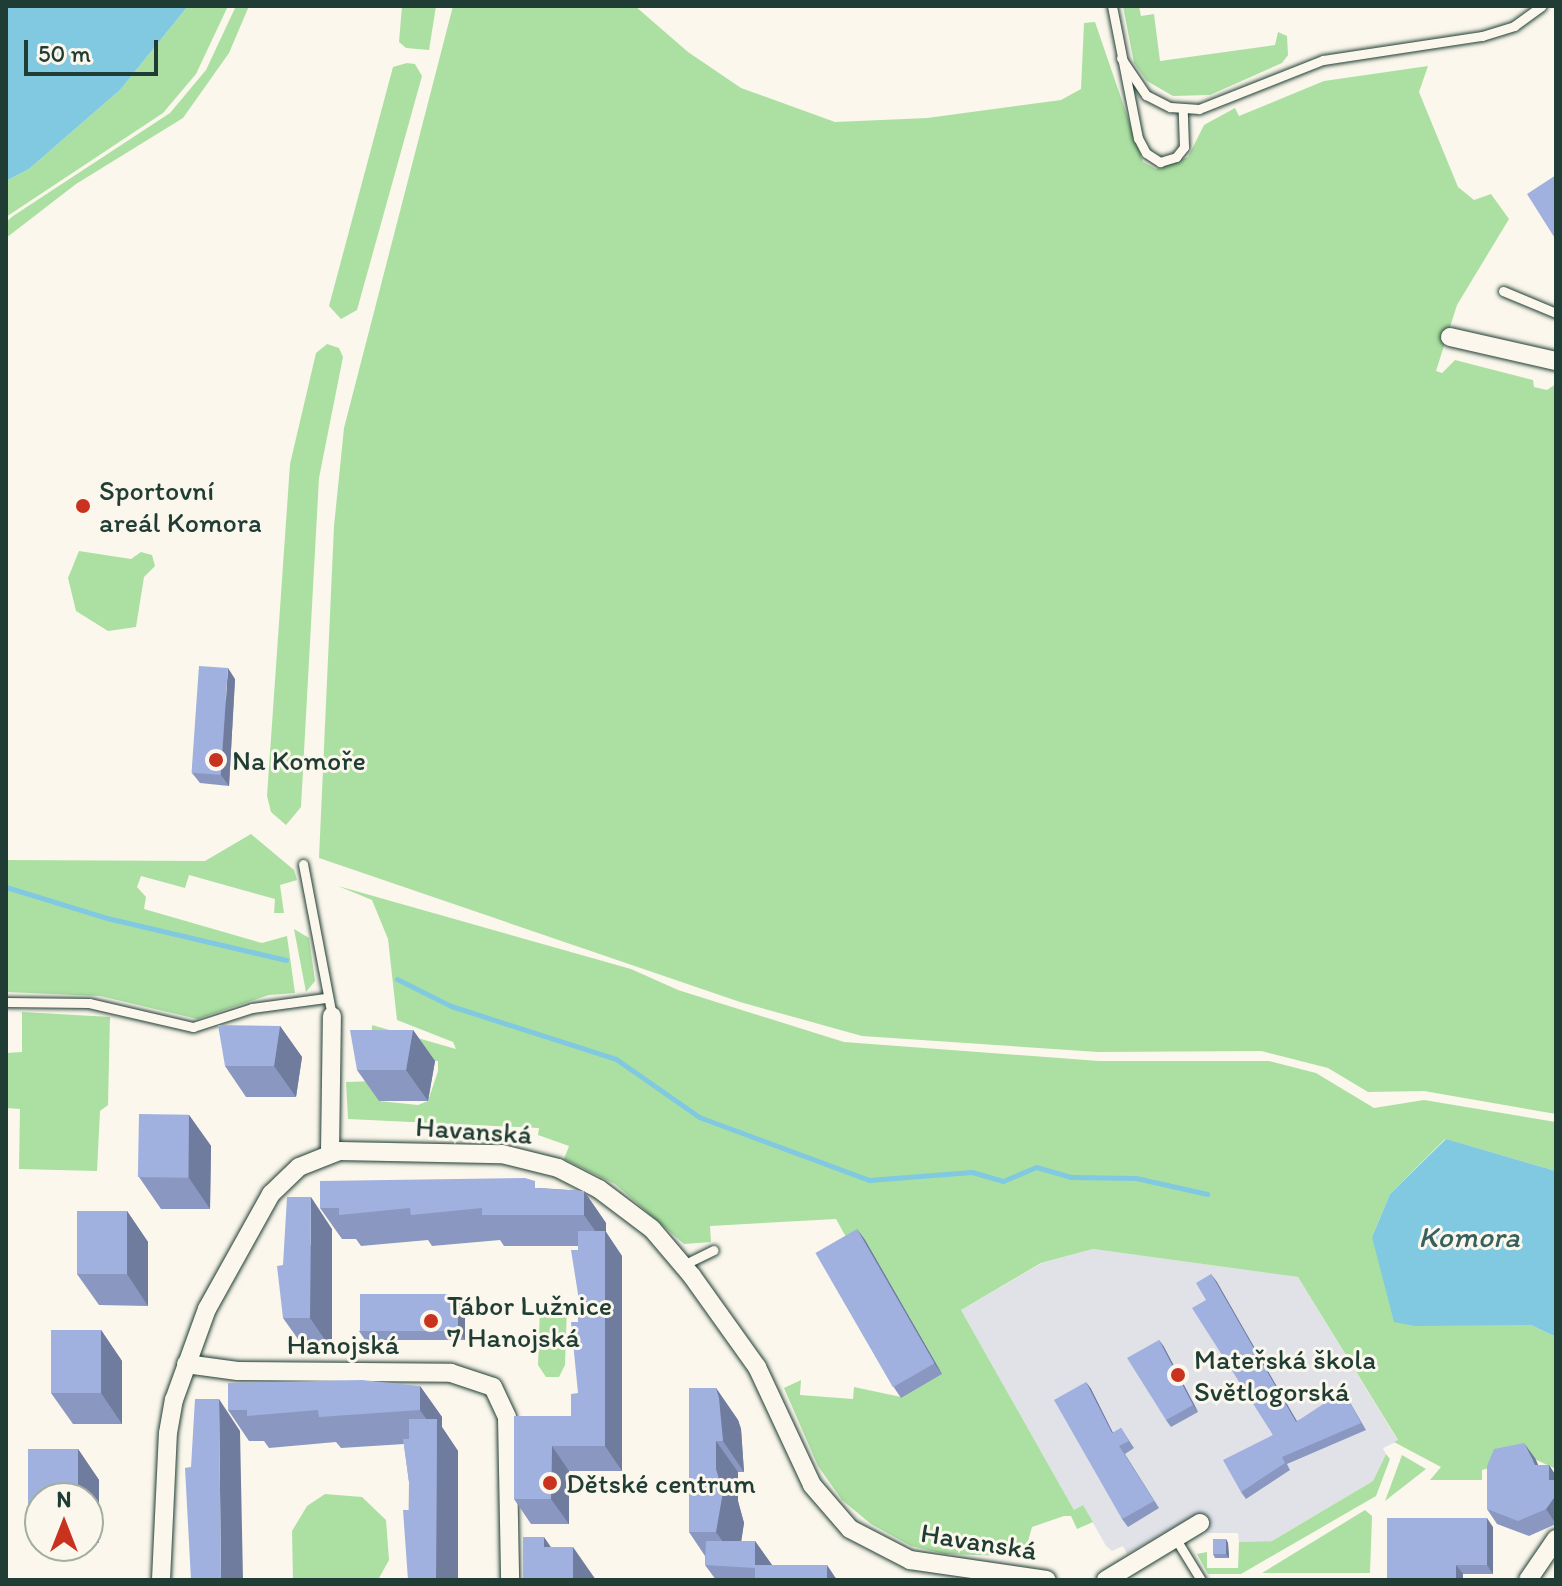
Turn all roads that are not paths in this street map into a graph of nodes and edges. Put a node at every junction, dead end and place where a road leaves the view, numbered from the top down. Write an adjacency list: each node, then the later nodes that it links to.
1 (1112, 6): 5 (lane)
2 (1521, 6): 4 (lane)
3 (1542, 6): 4 (lane)
4 (1524, 20): 6 (lane)
5 (1121, 58): 6 (lane); 6 (lane)
6 (1183, 109)
7 (1503, 291): 8 (lane)
8 (1556, 313)
9 (1450, 337): 10 (street)
10 (1556, 361)
11 (303, 864): 12 (lane)
12 (325, 998): 13 (lane); 14 (lane)
13 (6, 1002)
14 (332, 1016): 15 (street)
15 (330, 1153): 17 (street, Havanská); 18 (street, Havanská)
16 (714, 1250): 17 (lane)
17 (683, 1265): 24 (street, Havanská)
18 (186, 1364): 22 (street, Havanská); 23 (street, Hanojská)
19 (1200, 1523): 21 (street)
20 (1556, 1539): 27 (street)
21 (1177, 1541): 25 (street); 26 (lane)
22 (161, 1580)
23 (510, 1580)
24 (1047, 1580)
25 (1106, 1580)
26 (1201, 1580)
27 (1528, 1580)

